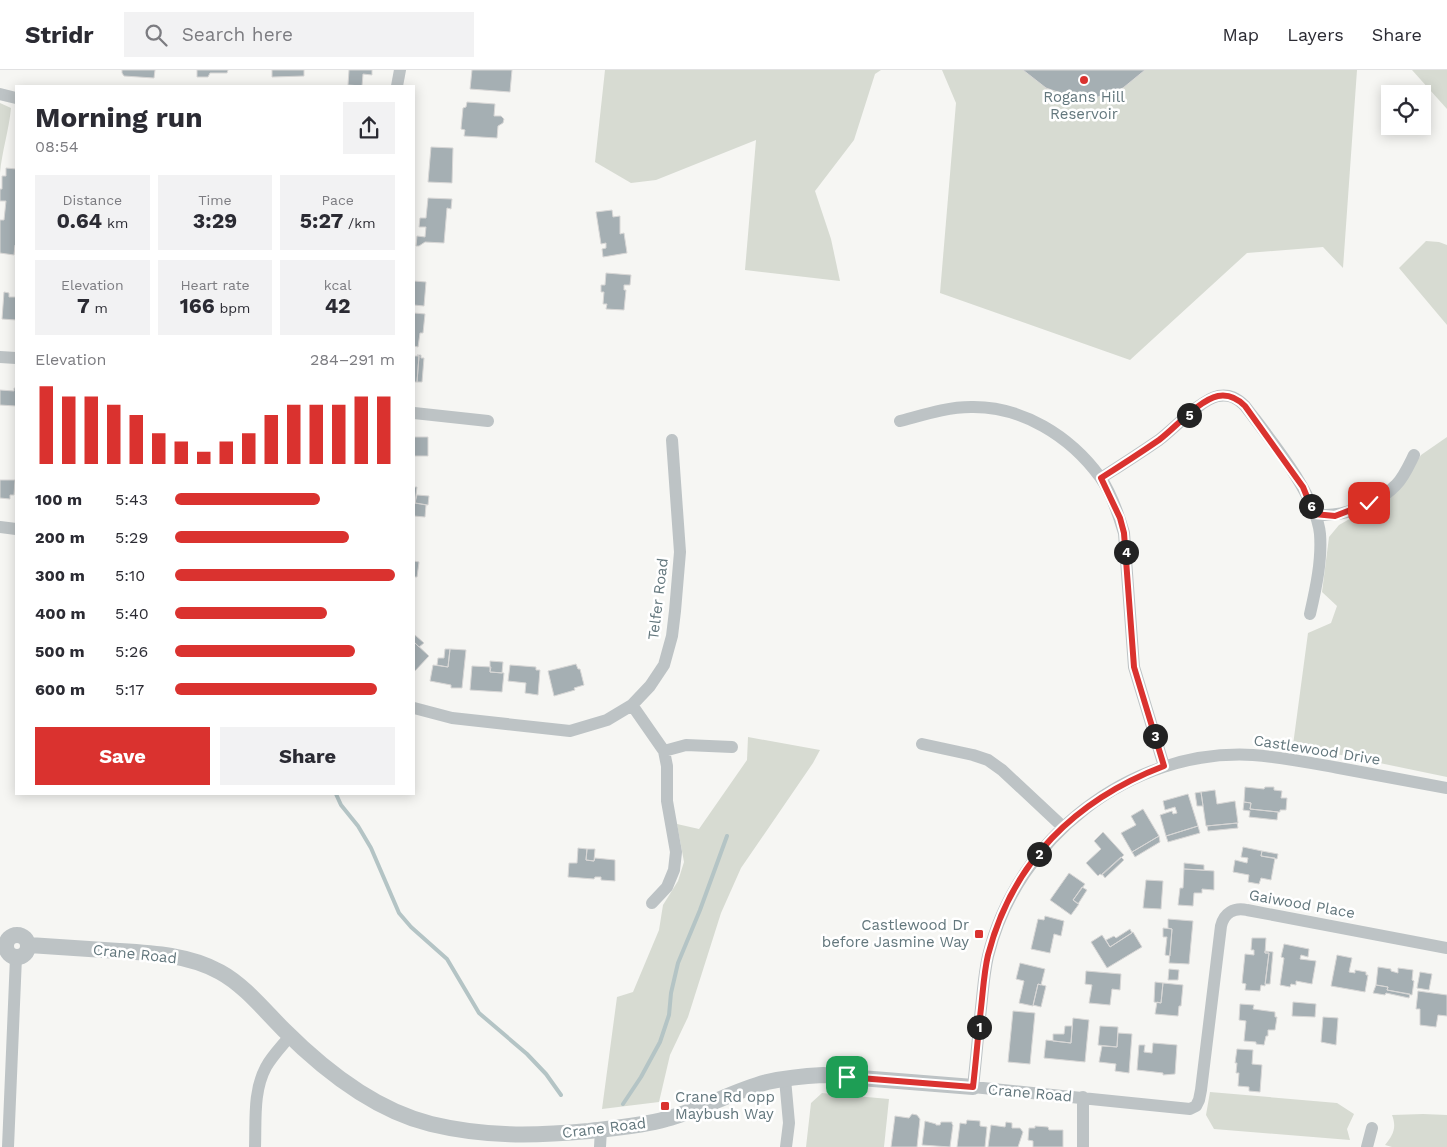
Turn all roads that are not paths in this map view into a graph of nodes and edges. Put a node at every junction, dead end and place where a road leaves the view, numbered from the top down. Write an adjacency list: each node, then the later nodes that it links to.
1 (400, 70): 2 (street)
2 (397, 85)
3 (0, 94): 4 (street)
4 (15, 98)
5 (0, 357): 6 (street)
6 (15, 358)
7 (415, 413): 8 (street)
8 (488, 421)
9 (900, 421): 12 (street)
10 (672, 440): 17 (street, Telfer Road)
11 (1414, 455): 13 (street)
12 (1101, 478): 13 (street); 22 (street)
13 (1314, 514): 16 (street)
14 (0, 527): 15 (street)
15 (15, 528)
16 (1310, 614)
17 (632, 705): 18 (street, Telfer Road); 21 (street)
18 (415, 708)
19 (922, 744): 24 (street)
20 (732, 747): 21 (street)
21 (664, 751): 25 (street)
22 (1164, 766): 23 (street, Castlewood Drive); 24 (street, Castlewood Drive)
23 (1447, 788)
24 (1063, 827): 30 (street, Castlewood Drive)
25 (652, 903)
26 (8, 948): 28 (street, Crane Road); 33 (street)
27 (1447, 948): 32 (street, Gaiwood Place)
28 (290, 1036): 35 (street, Crane Road); 37 (street)
29 (785, 1079): 30 (street, Crane Road); 35 (street, Crane Road); 39 (street)
30 (973, 1087): 31 (street, Crane Road)
31 (1083, 1097): 32 (street, Crane Road); 40 (street)
32 (1196, 1106)
33 (5, 1117): 36 (street)
34 (1372, 1128): 41 (street)
35 (601, 1130): 38 (street)
36 (8, 1147)
37 (255, 1147)
38 (600, 1147)
39 (786, 1147)
40 (1083, 1147)
41 (1367, 1147)

